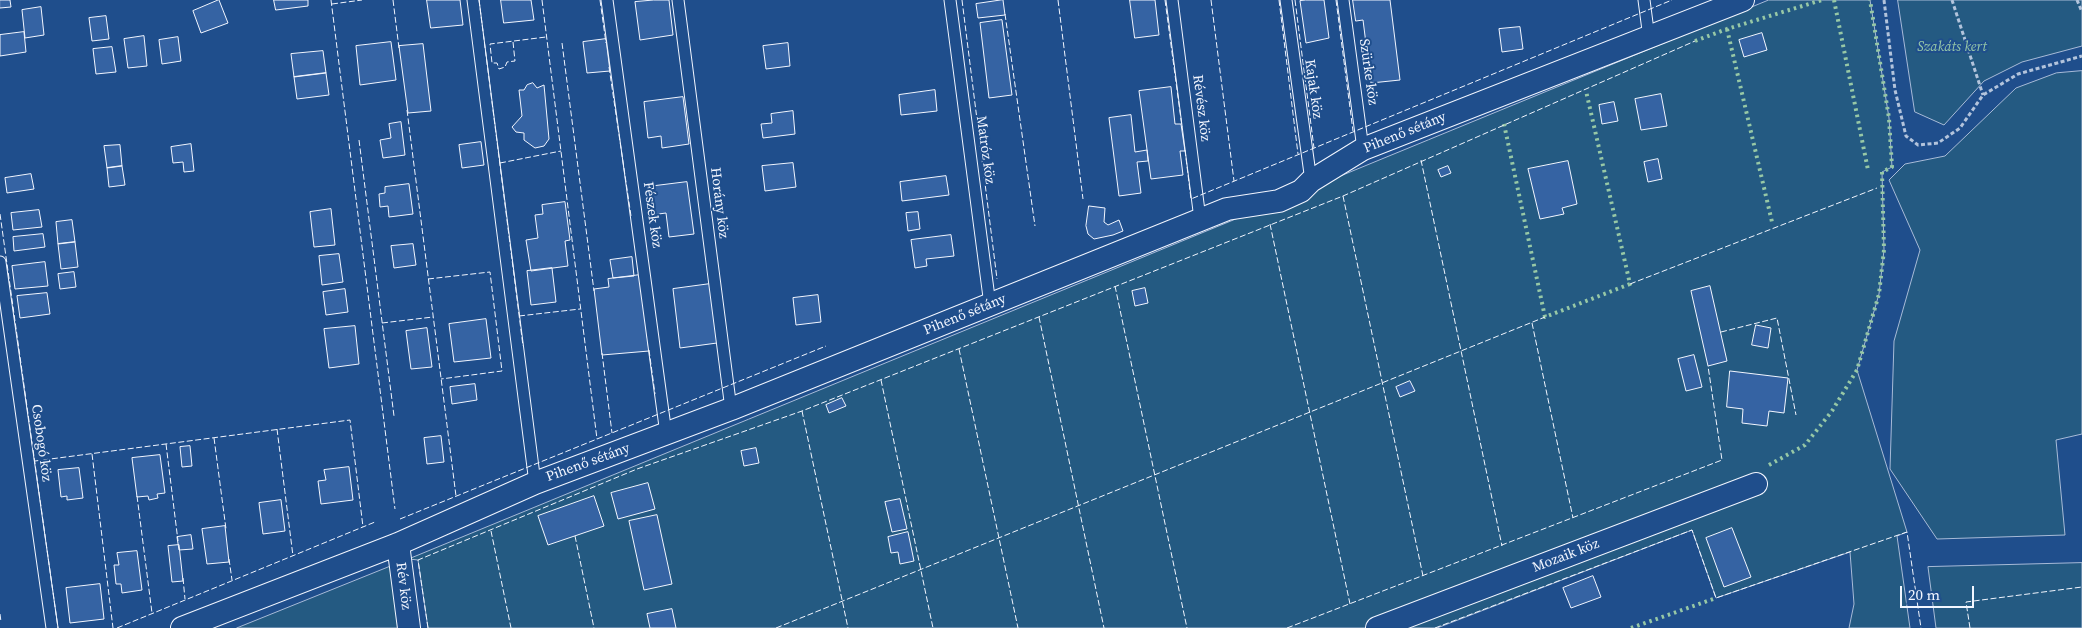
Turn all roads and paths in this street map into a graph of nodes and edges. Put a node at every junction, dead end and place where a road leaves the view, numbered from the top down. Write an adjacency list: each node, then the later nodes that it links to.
1 (473, 0): 24 (lane)
2 (607, 0): 23 (lane, Fészek köz)
3 (678, 0): 22 (lane, Horány köz)
4 (950, 0): 21 (lane, Matróz köz)
5 (1172, 0): 19 (lane, Révész köz)
6 (1286, 0): 18 (lane, Kajak köz)
7 (1343, 0): 17 (lane, Szürke köz)
8 (1644, 0): 14 (lane)
9 (1743, 0): 14 (street, Pihenő sétány)
10 (1884, 0): 16 (path)
11 (1952, 0): 16 (path)
12 (2077, 0): 13 (path)
13 (2082, 12)
14 (1649, 38): 17 (street, Pihenő sétány)
15 (2082, 56): 16 (path)
16 (1983, 95)
17 (1363, 149): 18 (street, Pihenő sétány)
18 (1311, 182): 19 (street, Pihenő sétány)
19 (1200, 219): 21 (street, Pihenő sétány)
20 (0, 262): 27 (lane, Csobogó köz)
21 (990, 305): 22 (street, Pihenő sétány)
22 (731, 409): 23 (street, Pihenő sétány)
23 (666, 434): 24 (street, Pihenő sétány)
24 (534, 483): 26 (street, Pihenő sétány)
25 (1756, 484): 30 (street, Mozaik köz)
26 (398, 544): 28 (street, Pihenő sétány); 29 (street, Rév köz)
27 (52, 628)
28 (182, 628)
29 (409, 628)
30 (1377, 628)

